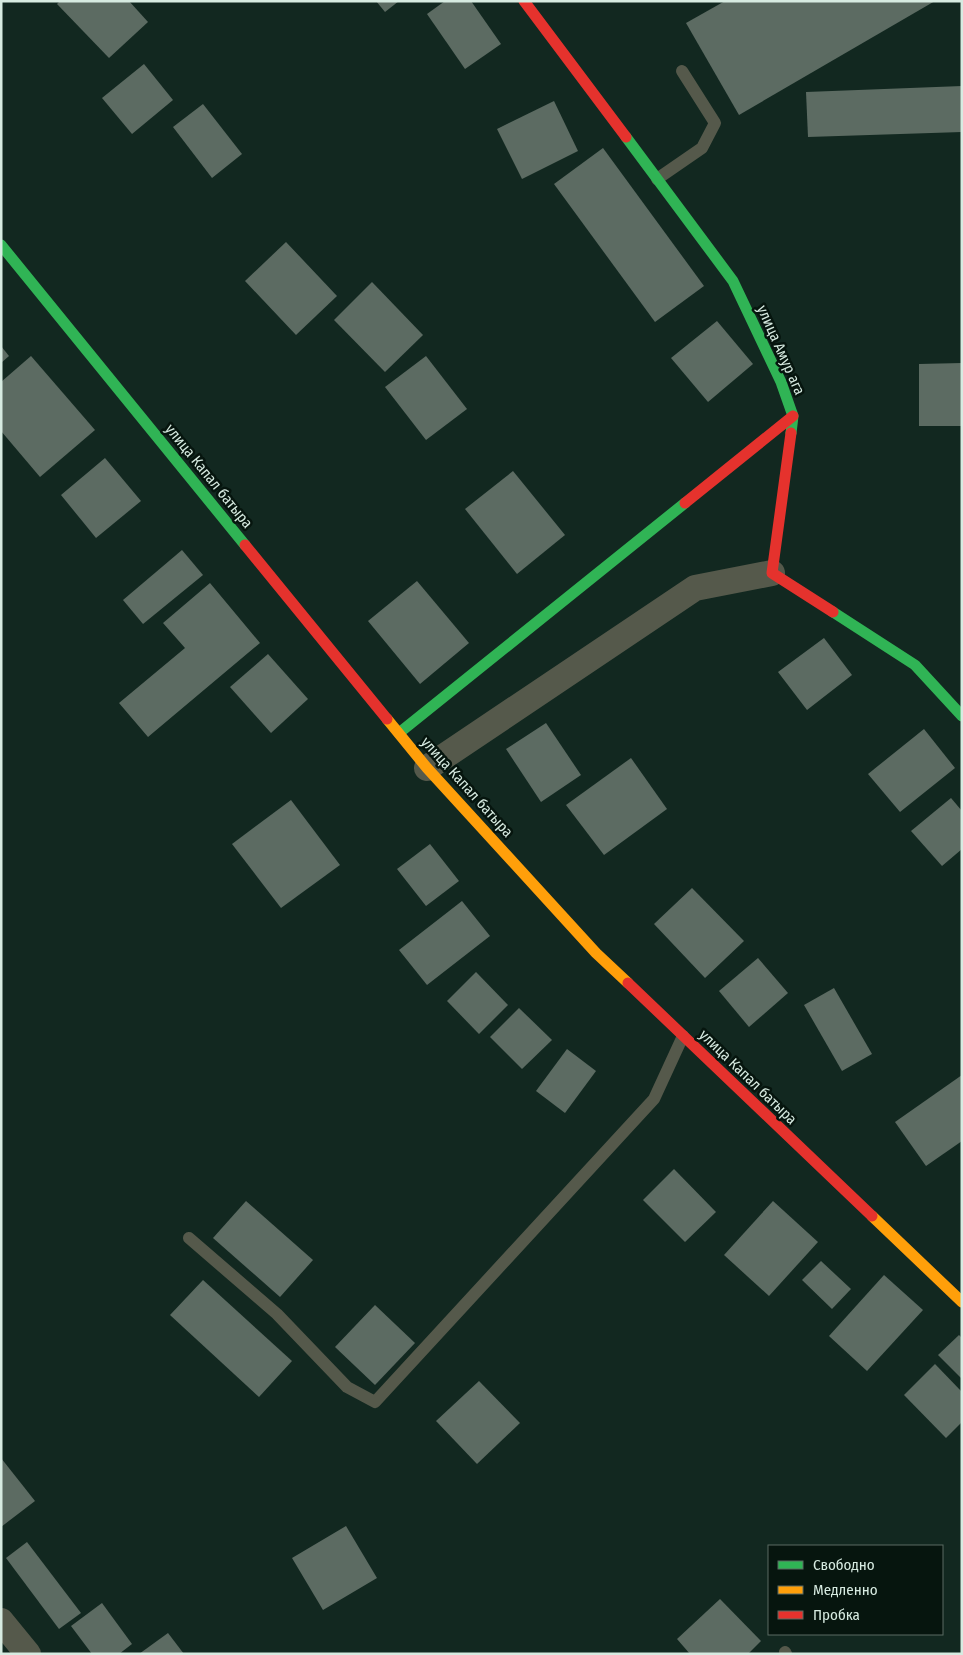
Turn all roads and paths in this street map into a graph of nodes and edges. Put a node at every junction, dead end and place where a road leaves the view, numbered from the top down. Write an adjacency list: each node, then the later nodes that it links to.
1 (524, 1): 3 (main road, улица Амур ага)
2 (682, 71): 3 (lane)
3 (657, 179): 5 (main road, улица Амур ага)
4 (1, 245): 8 (main road, улица Капал батыра)
5 (794, 416): 6 (main road, улица Амур ага); 8 (main road)
6 (772, 574): 7 (main road); 9 (street)
7 (962, 716)
8 (399, 733): 9 (main road, улица Капал батыра)
9 (427, 768): 10 (main road, улица Капал батыра)
10 (683, 1036): 11 (lane); 12 (main road, улица Капал батыра)
11 (189, 1238)
12 (962, 1302)
13 (1, 1621): 14 (street)
14 (28, 1654)

